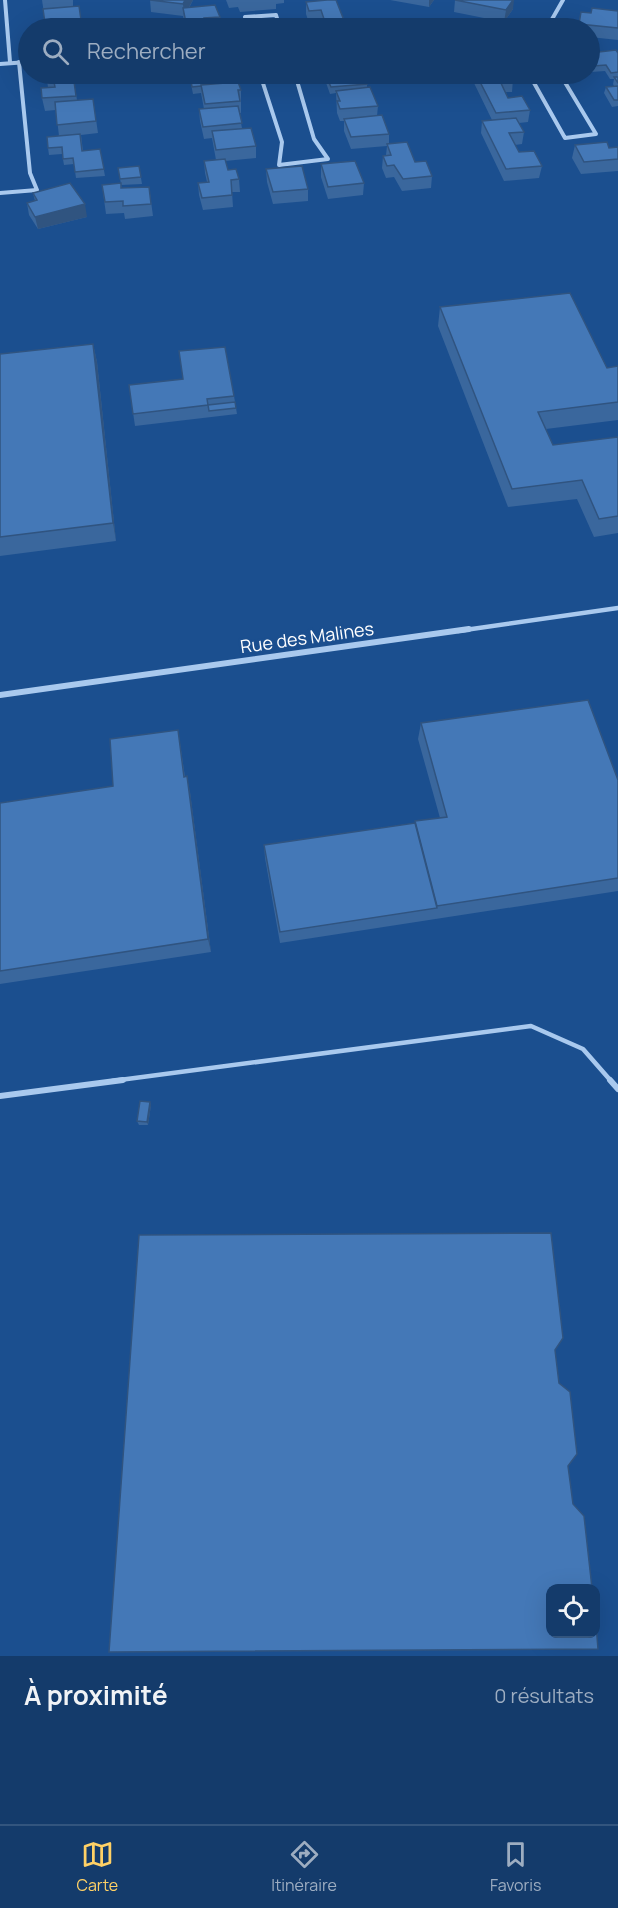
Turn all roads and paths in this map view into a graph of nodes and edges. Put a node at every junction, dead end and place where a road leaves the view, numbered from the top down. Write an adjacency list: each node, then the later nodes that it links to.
1 (5, 0): 6 (street)
2 (563, 0): 5 (street)
3 (245, 18): 4 (street)
4 (277, 18)
5 (553, 18)
6 (10, 62): 7 (street); 8 (street)
7 (18, 62)
8 (0, 63)
9 (21, 84): 14 (street)
10 (263, 84): 11 (street)
11 (297, 84)
12 (535, 84): 13 (street)
13 (566, 84)
14 (0, 193)
15 (618, 608): 16 (street, Rue des Malines)
16 (0, 695)
17 (618, 1089): 18 (lane)
18 (0, 1096)

